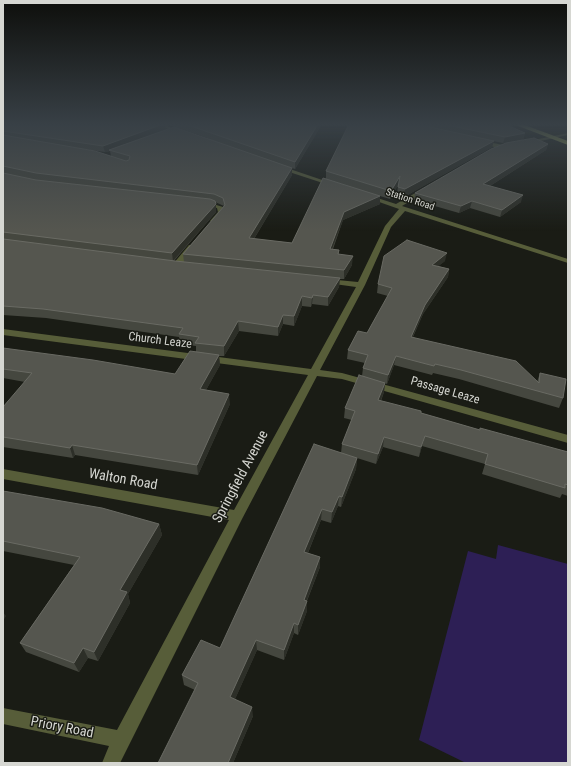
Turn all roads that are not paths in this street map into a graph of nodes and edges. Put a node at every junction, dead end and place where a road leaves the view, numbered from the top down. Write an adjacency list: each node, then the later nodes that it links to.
1 (270, 165): 2 (street)
2 (337, 187)
3 (430, 187): 6 (street, Springfield Avenue)
4 (360, 194): 6 (street, Station Road)
5 (196, 203): 7 (street)
6 (400, 207): 9 (street, Station Road); 12 (street, Springfield Avenue)
7 (211, 224)
8 (196, 242): 10 (street)
9 (568, 261)
10 (176, 266)
11 (322, 281): 12 (street)
12 (361, 285): 14 (street, Springfield Avenue)
13 (3, 332): 14 (street, Church Leaze)
14 (313, 372): 15 (street, Passage Leaze); 17 (street, Springfield Avenue)
15 (568, 439)
16 (3, 474): 17 (street, Walton Road)
17 (237, 516): 19 (street, Springfield Avenue)
18 (3, 716): 19 (street, Priory Road)
19 (121, 740): 20 (street, Springfield Avenue)
20 (111, 763)

